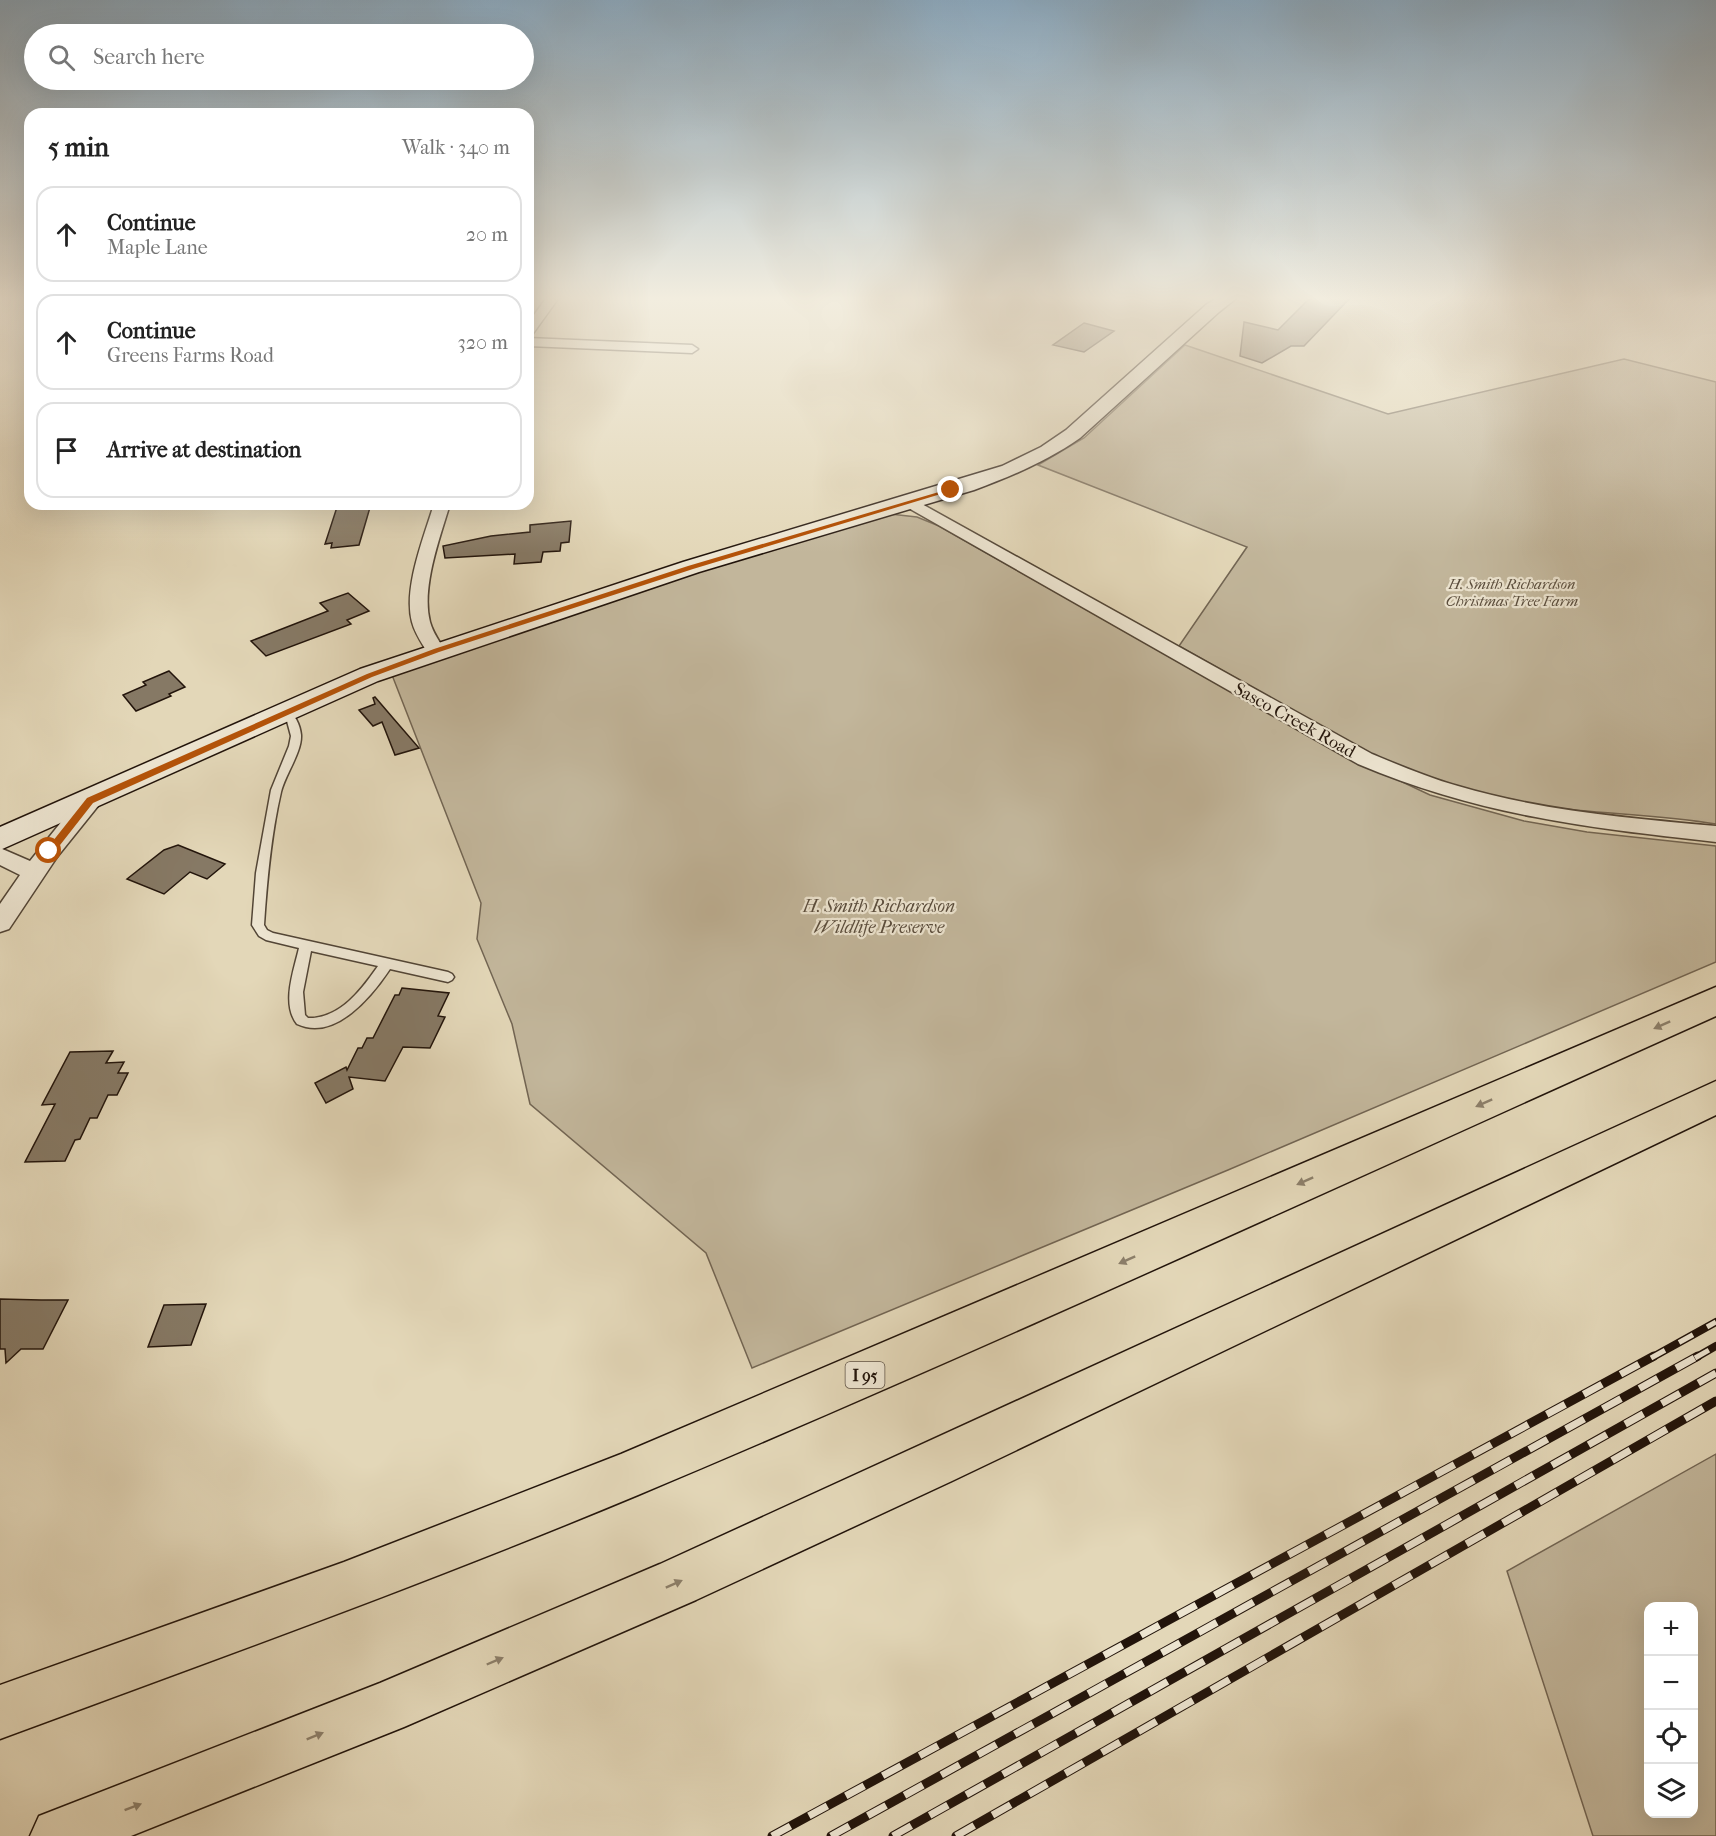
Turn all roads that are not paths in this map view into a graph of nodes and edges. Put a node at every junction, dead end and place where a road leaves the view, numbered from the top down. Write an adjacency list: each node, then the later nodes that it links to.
1 (1133, 382): 2 (street)
2 (911, 503): 4 (street); 7 (street, Sasco Creek Road)
3 (440, 510): 4 (street)
4 (436, 651): 5 (street)
5 (285, 712): 6 (street); 12 (lane)
6 (90, 801): 8 (street); 10 (street)
7 (1716, 834)
8 (0, 839)
9 (0, 856): 10 (street)
10 (34, 872): 11 (street)
11 (0, 923)
12 (306, 944): 13 (lane); 13 (lane)
13 (387, 963): 14 (lane)
14 (448, 977)
15 (1716, 1001): 17 (highway, I 95, one-way to 17)
16 (1716, 1097): 18 (highway, one-way to 16)
17 (0, 1712)
18 (59, 1836)

